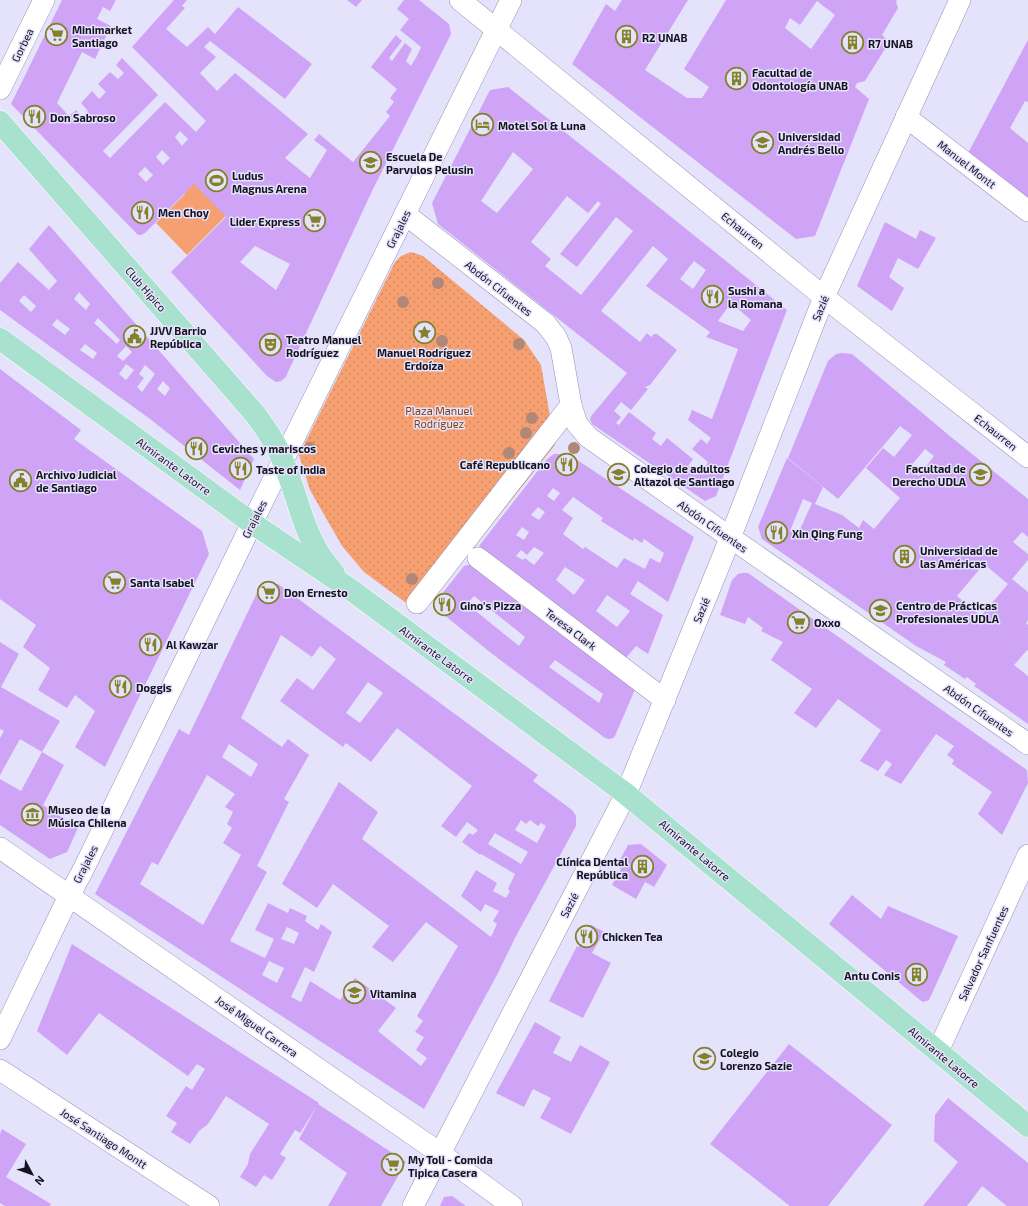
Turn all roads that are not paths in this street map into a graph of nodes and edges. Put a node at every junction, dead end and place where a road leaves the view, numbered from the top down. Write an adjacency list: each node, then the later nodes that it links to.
1 (44, 0): 6 (street, Gorbea)
2 (460, 0): 5 (street, Echaurren)
3 (511, 0): 5 (street, Grajales)
4 (960, 0): 7 (street, Sazié)
5 (497, 29): 10 (street, Grajales); 11 (street, Echaurren)
6 (0, 89)
7 (906, 117): 9 (street, Manuel Montt); 11 (street, Sazié)
8 (0, 122): 15 (main road, Club Hípico)
9 (1028, 211)
10 (405, 214): 13 (street, Abdón Cifuentes); 15 (street, Grajales)
11 (824, 297): 14 (street, Echaurren); 17 (street, Sazié)
12 (0, 339): 16 (main road, Almirante Latorre)
13 (571, 405): 17 (street, Abdón Cifuentes); 20 (street)
14 (1028, 457)
15 (283, 461): 16 (street, Grajales); 19 (main road, Almirante Latorre)
16 (252, 523): 19 (main road, Almirante Latorre); 26 (street, Grajales)
17 (730, 538): 21 (street, Sazié); 22 (street, Abdón Cifuentes)
18 (478, 558): 21 (street, Teresa Clark)
19 (350, 589): 23 (main road, Almirante Latorre)
20 (417, 603)
21 (665, 700): 23 (street, Sazié)
22 (1028, 744)
23 (626, 794): 28 (main road, Almirante Latorre); 31 (street, Sazié)
24 (0, 848): 26 (street, José Miguel Carrera)
25 (1028, 855): 28 (street, Salvador Sanfuentes)
26 (69, 896): 27 (street, Grajales); 31 (street, José Miguel Carrera)
27 (0, 1039)
28 (938, 1051): 30 (main road, Almirante Latorre)
29 (0, 1070): 32 (street, José Santiago Montt)
30 (1028, 1126)
31 (441, 1154): 33 (street, Sazié); 34 (street, José Miguel Carrera)
32 (208, 1206)
33 (413, 1206)
34 (512, 1206)

